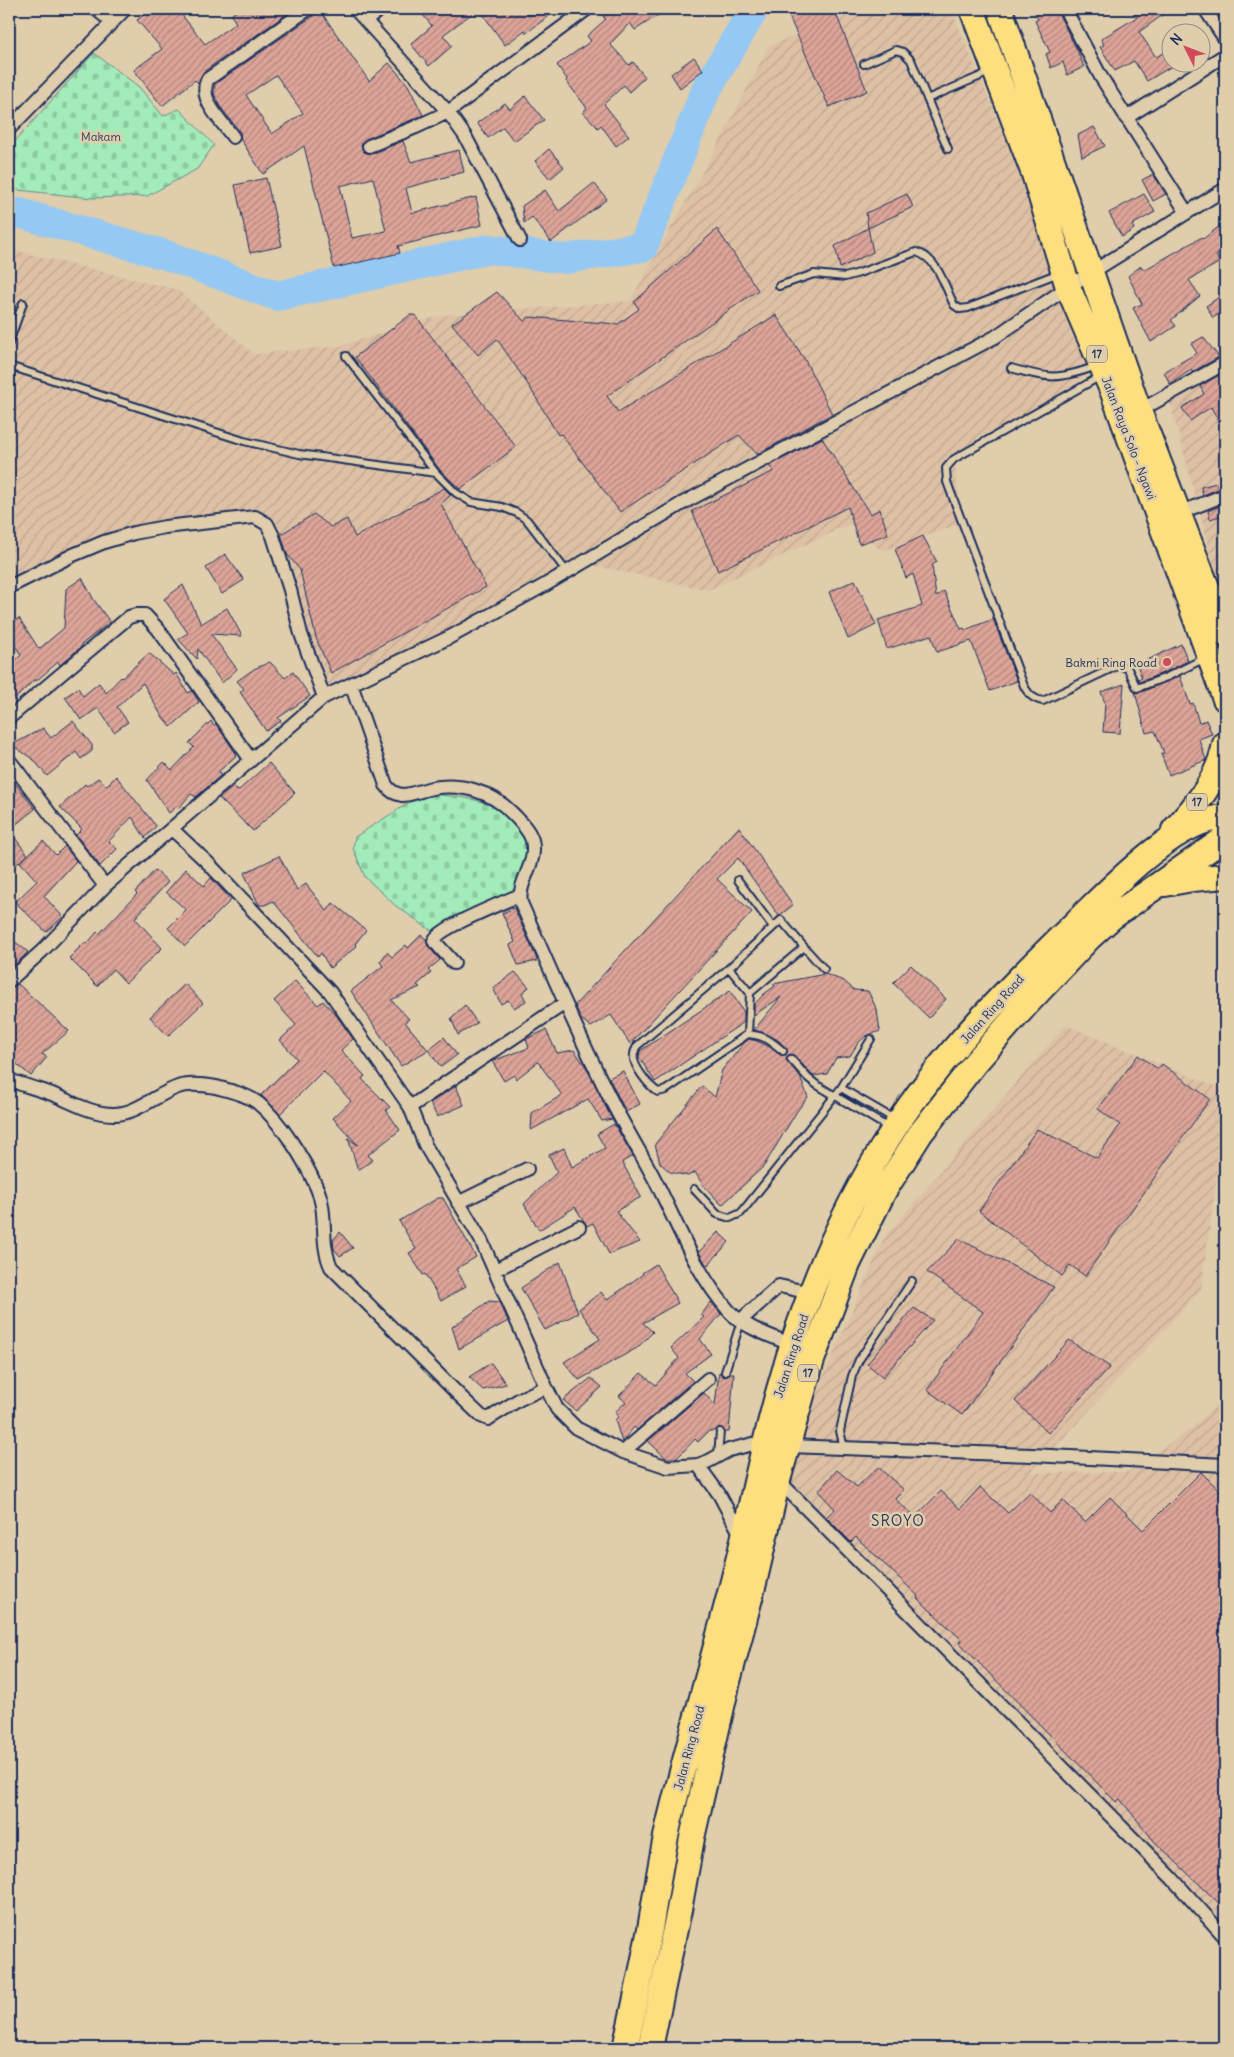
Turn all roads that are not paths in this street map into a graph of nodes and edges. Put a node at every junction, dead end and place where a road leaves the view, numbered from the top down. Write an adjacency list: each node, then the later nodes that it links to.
1 (96, 9): 12 (street)
2 (125, 9): 12 (street)
3 (308, 9): 21 (street)
4 (355, 9): 11 (street)
5 (380, 9): 11 (street)
6 (588, 9): 18 (street)
7 (972, 9): 16 (highway, Jalan Raya Solo - Ngawi / 17)
8 (1000, 9): 27 (highway, Jalan Raya Solo - Ngawi / 17)
9 (1065, 9): 19 (street)
10 (1205, 9): 13 (street)
11 (366, 21): 18 (street)
12 (112, 22): 20 (street)
13 (1225, 39)
14 (1225, 55): 19 (street)
15 (864, 64): 17 (lane)
16 (996, 70): 17 (lane); 27 (highway, Jalan Raya Solo - Ngawi / 17)
17 (927, 99): 23 (lane)
18 (448, 112): 22 (street); 26 (street)
19 (1126, 118): 25 (street)
20 (9, 129)
21 (233, 137)
22 (369, 146)
23 (948, 149)
24 (1225, 189): 25 (street)
25 (1187, 213): 27 (street)
26 (520, 240)
27 (1077, 271): 28 (lane); 35 (highway, Jalan Raya Solo - Ngawi / 17); 36 (highway, Jalan Raya Solo - Ngawi / 17); 40 (street)
28 (779, 286)
29 (23, 302): 30 (lane)
30 (9, 343)
31 (346, 356): 37 (lane)
32 (1225, 362): 36 (street)
33 (9, 366): 37 (lane)
34 (1011, 368): 35 (lane)
35 (1103, 369): 43 (highway, Jalan Raya Solo - Ngawi / 17); 43 (lane)
36 (1139, 411): 39 (highway, Jalan Raya Solo - Ngawi / 17)
37 (436, 473): 40 (lane)
38 (1225, 495): 39 (street)
39 (1178, 513): 42 (highway, Jalan Raya Solo - Ngawi / 17)
40 (567, 572): 44 (street)
41 (9, 587): 45 (street)
42 (1225, 634)
43 (1209, 656): 46 (highway, Jalan Raya Solo - Ngawi / 17)
44 (351, 684): 45 (street); 59 (street)
45 (324, 697): 50 (street)
46 (1225, 699)
47 (9, 718): 50 (street)
48 (1225, 744): 54 (highway, 17)
49 (9, 760): 57 (street)
50 (251, 760): 52 (street)
51 (1225, 816): 54 (highway, Jalan Ring Road / 17)
52 (172, 829): 57 (street); 75 (street)
53 (1225, 838): 58 (highway, Jalan Ring Road / 17)
54 (1154, 851): 76 (highway, Jalan Ring Road / 17)
55 (1225, 876): 58 (highway, 17)
56 (738, 880): 60 (lane)
57 (105, 886): 65 (street)
58 (1156, 886): 90 (highway, Jalan Ring Road / 17)
59 (520, 895): 62 (street); 67 (street)
60 (773, 927): 61 (lane); 63 (lane)
61 (804, 947): 64 (lane); 66 (lane)
62 (454, 963)
63 (729, 968): 66 (lane); 68 (lane)
64 (824, 969)
65 (9, 981)
66 (750, 994): 68 (lane)
67 (565, 1003): 75 (street); 84 (street)
68 (748, 1034): 70 (lane)
69 (871, 1039): 73 (lane)
70 (783, 1050)
71 (791, 1058): 74 (lane)
72 (9, 1080): 88 (street)
73 (841, 1088): 74 (lane); 76 (lane)
74 (834, 1095): 76 (lane); 78 (lane)
75 (410, 1107): 79 (street)
76 (896, 1126): 83 (highway, Jalan Ring Road / 17)
77 (527, 1169): 79 (street)
78 (694, 1189)
79 (458, 1203): 81 (street)
80 (579, 1227): 81 (street)
81 (495, 1270): 88 (street)
82 (912, 1281): 91 (lane)
83 (812, 1293): 84 (street); 85 (highway, Jalan Ring Road / 17)
84 (741, 1320): 85 (street); 86 (lane)
85 (793, 1345): 90 (highway, Jalan Ring Road / 17)
86 (725, 1372)
87 (708, 1379): 92 (street)
88 (546, 1387): 92 (street)
89 (720, 1432): 93 (lane)
90 (776, 1444): 91 (street); 93 (street); 96 (highway, Jalan Ring Road / 17); 97 (highway, Jalan Ring Road / 17)
91 (844, 1448): 95 (street)
92 (623, 1452): 94 (street)
93 (718, 1456): 94 (street)
94 (698, 1465): 97 (street)
95 (1225, 1465)
96 (778, 1480): 98 (highway, Jalan Ring Road / 17); 99 (street)
97 (743, 1539): 98 (highway, Jalan Ring Road / 17)
98 (717, 1682): 100 (highway, Jalan Ring Road / 17); 101 (highway, Jalan Ring Road / 17)
99 (1225, 1938)
100 (625, 2048)
101 (650, 2048)

